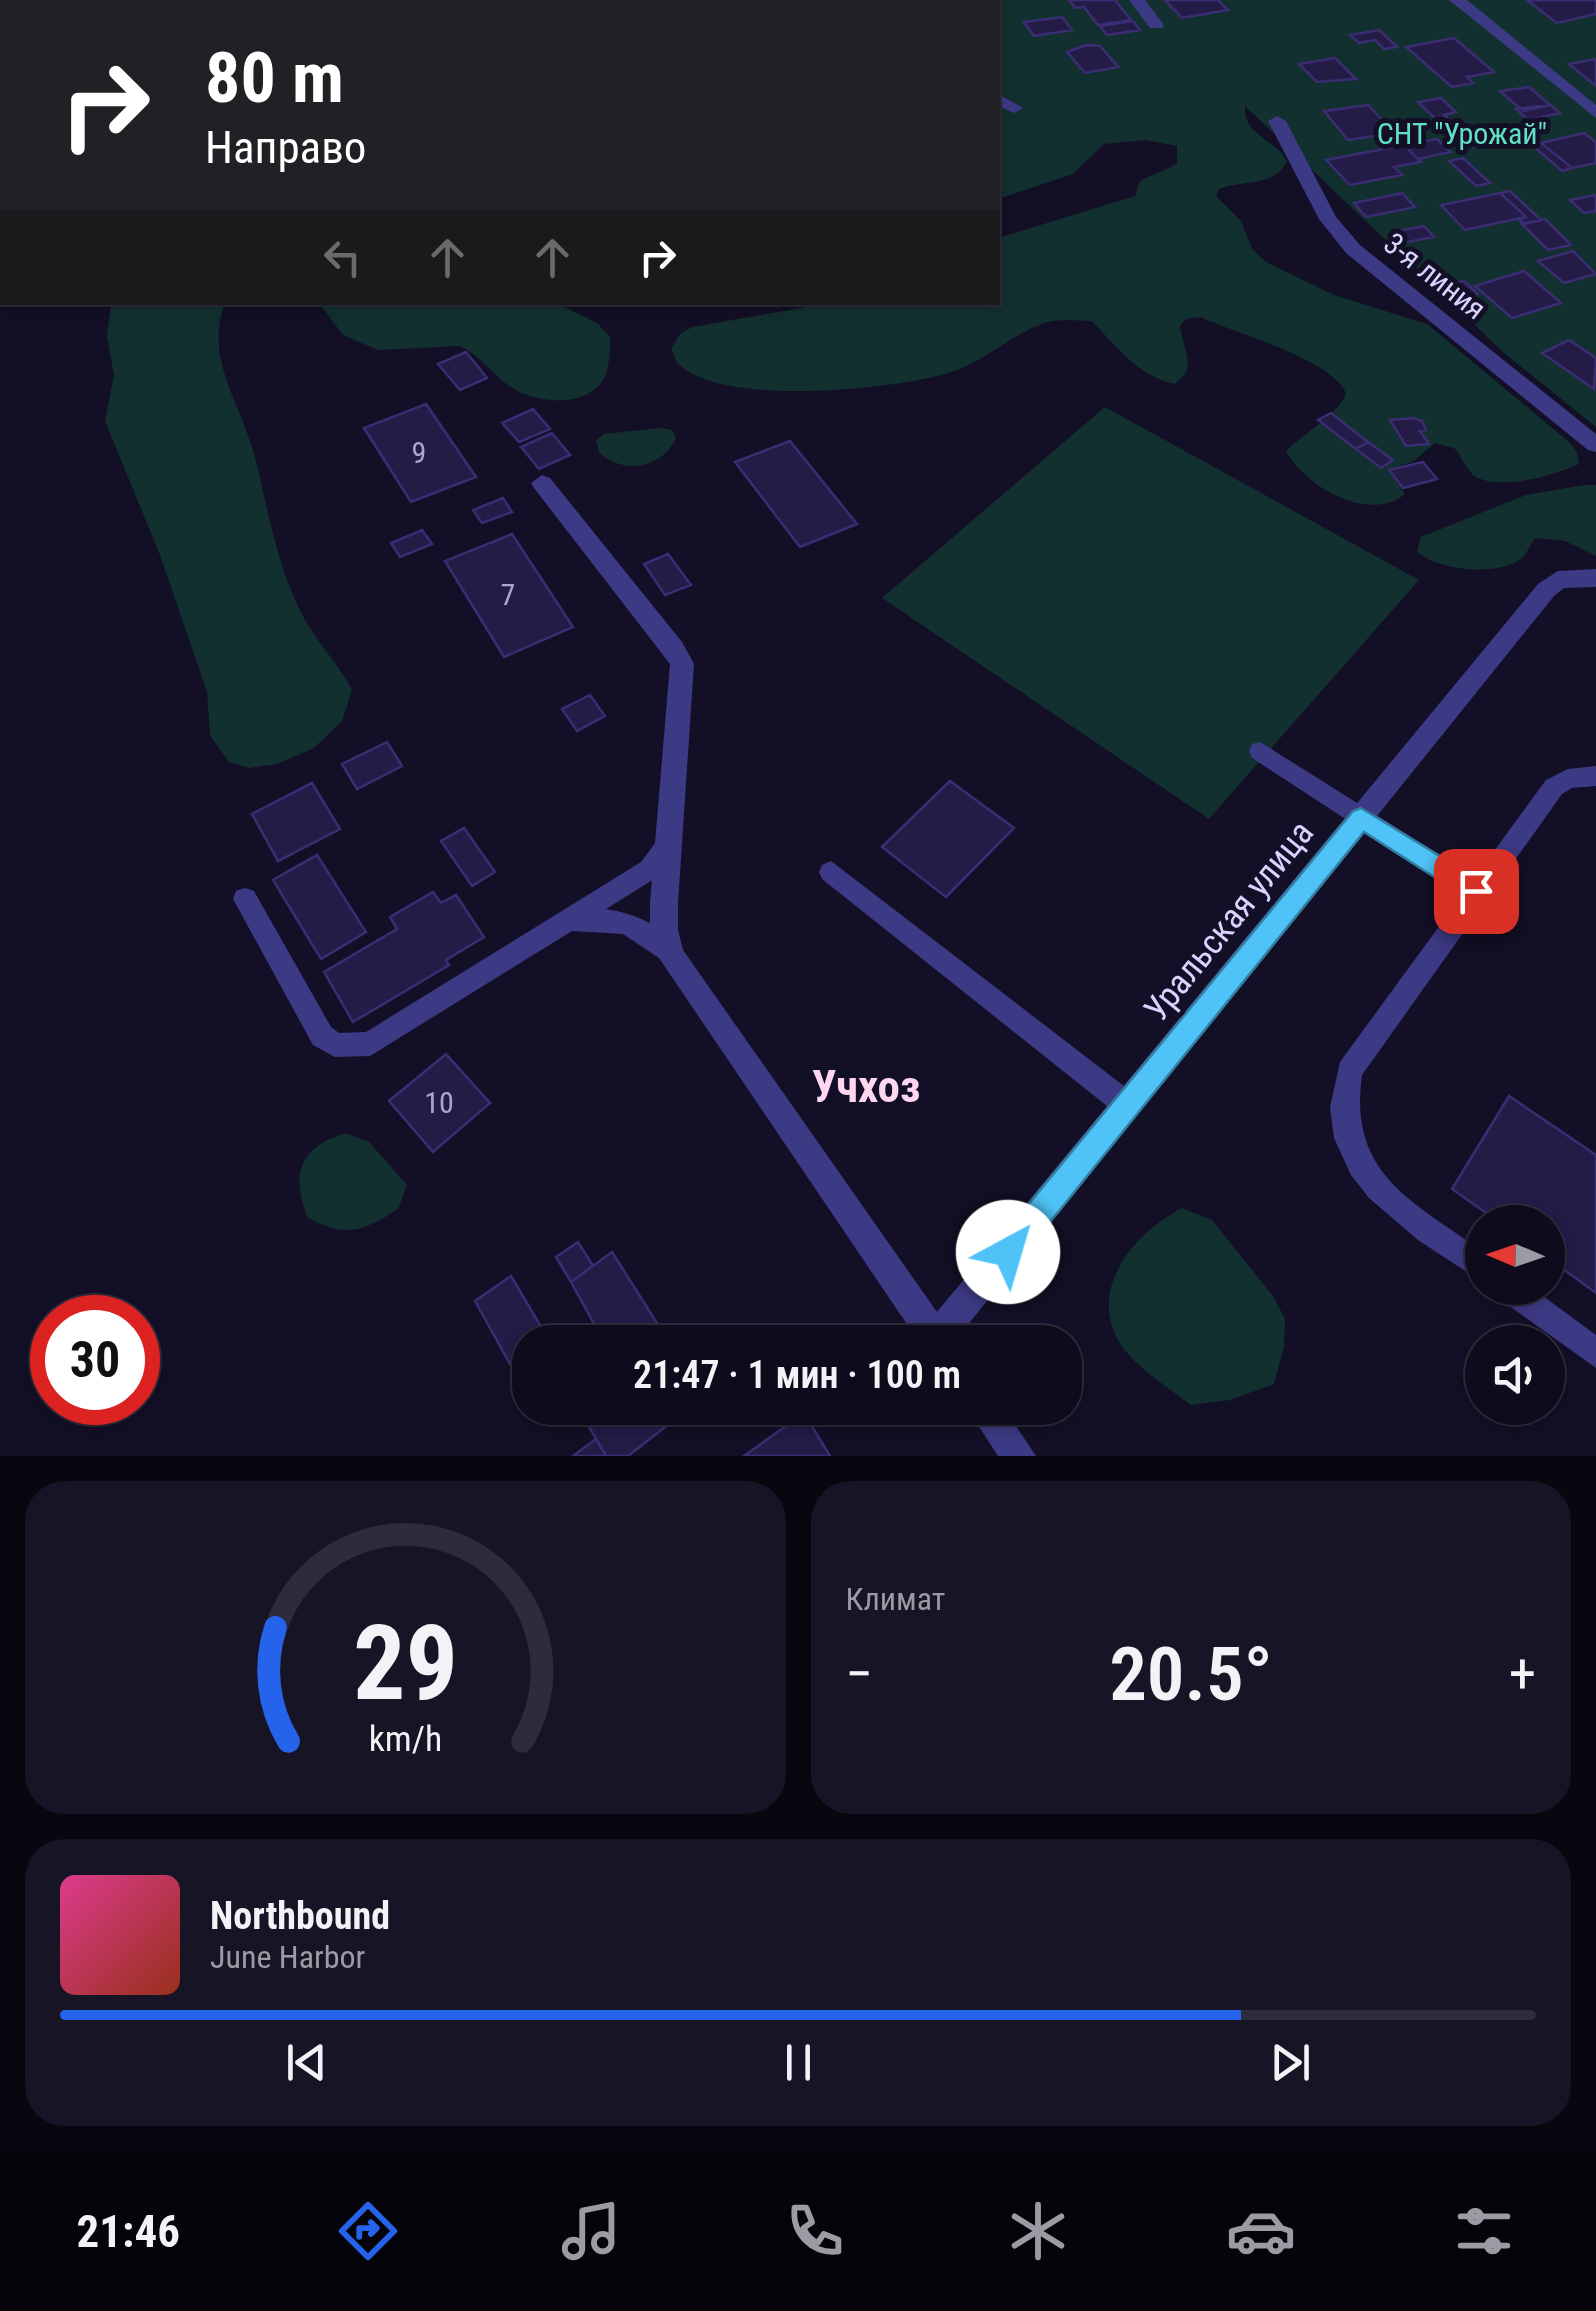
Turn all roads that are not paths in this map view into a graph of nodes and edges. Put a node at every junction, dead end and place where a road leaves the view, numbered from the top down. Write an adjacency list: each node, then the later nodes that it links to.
1 (1138, 0): 3 (street)
2 (1456, 0): 4 (street)
3 (1156, 25)
4 (1596, 113)
5 (1277, 121): 6 (street, 3-я линия)
6 (1596, 445)
7 (542, 483): 12 (street)
8 (1596, 578): 11 (street, Уральская улица)
9 (1260, 752): 11 (lane)
10 (1596, 776): 14 (lane)
11 (1361, 818): 14 (lane); 18 (street, Уральская улица)
12 (670, 841): 16 (lane); 17 (street)
13 (831, 872): 18 (lane)
14 (1476, 891): 19 (lane)
15 (245, 899): 16 (lane)
16 (568, 920): 17 (lane)
17 (671, 955): 21 (street)
18 (1128, 1105): 22 (street, Уральская улица)
19 (1465, 1255)
20 (1531, 1305): 23 (lane)
21 (926, 1325)
22 (950, 1325)
23 (1596, 1353)
24 (996, 1425): 25 (street)
25 (1019, 1456)

